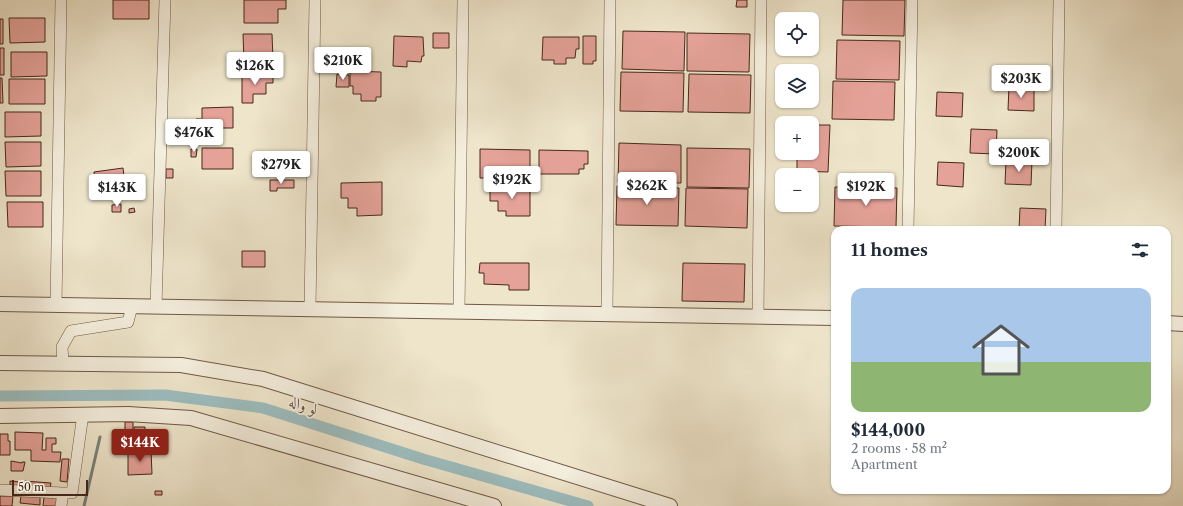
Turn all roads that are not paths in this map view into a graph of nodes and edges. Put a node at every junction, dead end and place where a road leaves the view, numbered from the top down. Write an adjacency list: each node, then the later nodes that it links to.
1 (61, 0): 12 (street)
2 (165, 0): 14 (street)
3 (315, 0): 15 (street)
4 (463, 0): 16 (street)
5 (610, 0): 17 (street)
6 (761, 0): 18 (street)
7 (912, 0): 9 (street)
8 (1059, 0): 10 (street)
9 (908, 226)
10 (1056, 226)
11 (0, 304): 12 (street)
12 (56, 305): 13 (street)
13 (132, 306): 14 (street); 23 (street)
14 (156, 307): 15 (street)
15 (310, 309): 16 (street)
16 (459, 312): 17 (street)
17 (607, 314): 18 (street)
18 (758, 317): 19 (street)
19 (831, 318)
20 (1171, 323): 21 (street)
21 (1183, 324)
22 (0, 363): 23 (street)
23 (63, 363): 30 (street)
24 (83, 414): 25 (street); 27 (street); 29 (street)
25 (0, 416)
26 (0, 490): 27 (street)
27 (63, 493): 28 (street)
28 (61, 506)
29 (494, 506)
30 (670, 506)

